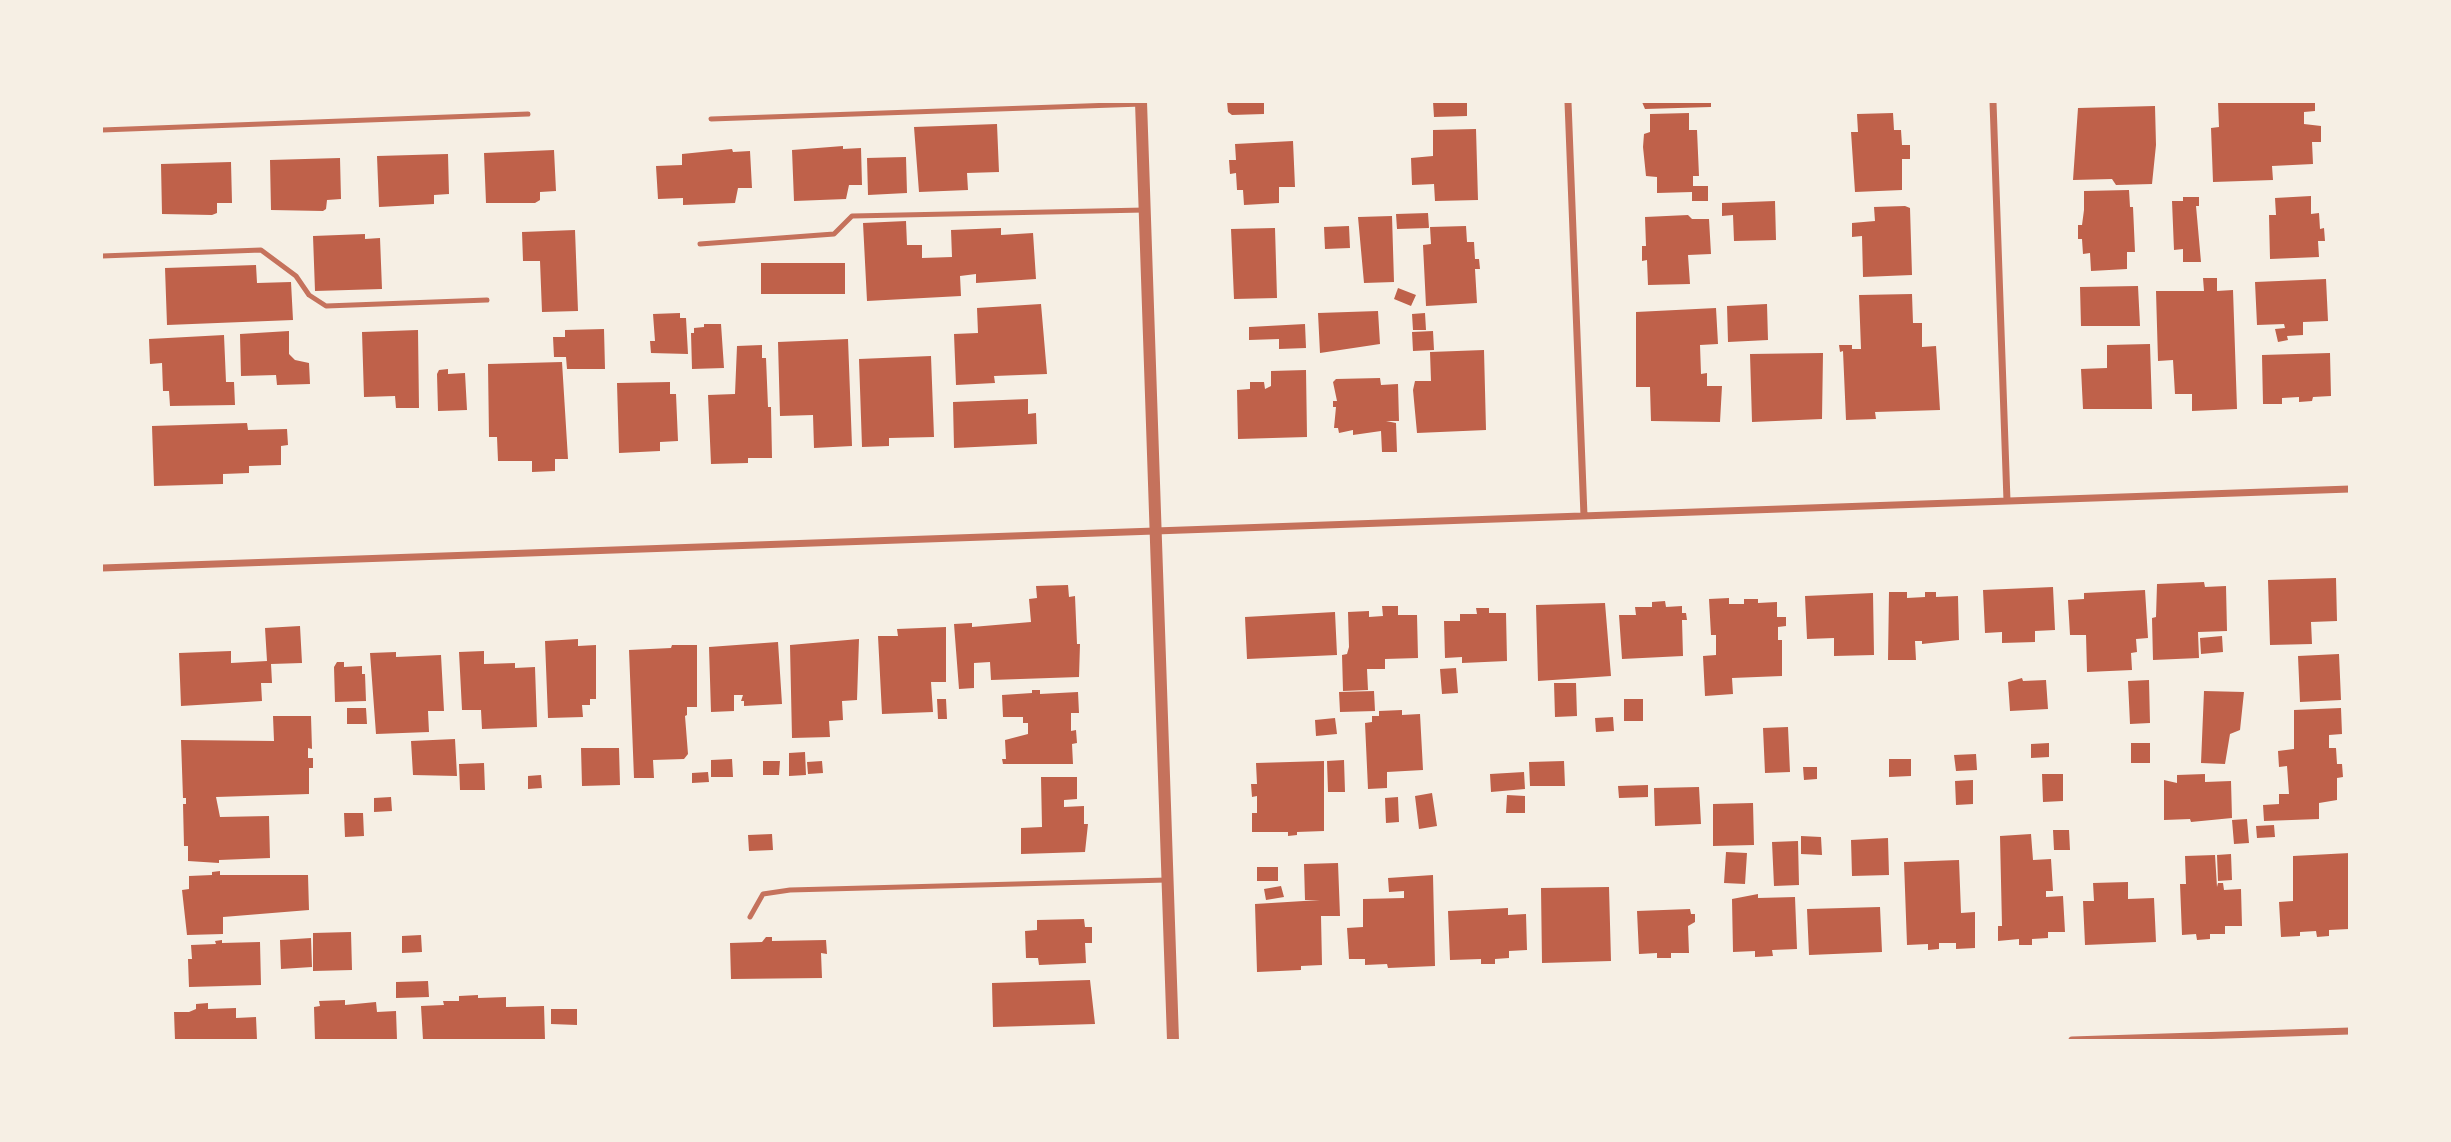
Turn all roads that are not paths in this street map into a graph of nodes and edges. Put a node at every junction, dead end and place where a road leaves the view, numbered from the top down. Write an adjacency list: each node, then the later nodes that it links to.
1 (1568, 102): 13 (street)
2 (1993, 102): 12 (street)
3 (1141, 103): 5 (lane); 7 (street)
4 (528, 114): 6 (lane)
5 (711, 119)
6 (102, 130)
7 (1145, 210): 8 (lane); 14 (street)
8 (700, 244)
9 (102, 256): 10 (lane)
10 (487, 300)
11 (2350, 489): 12 (street)
12 (2007, 501): 13 (street)
13 (1584, 516): 14 (street)
14 (1156, 531): 15 (street); 16 (street)
15 (102, 568)
16 (1168, 880): 17 (lane); 19 (street)
17 (750, 917)
18 (2350, 1031): 20 (street)
19 (1173, 1041)
20 (2072, 1041)

